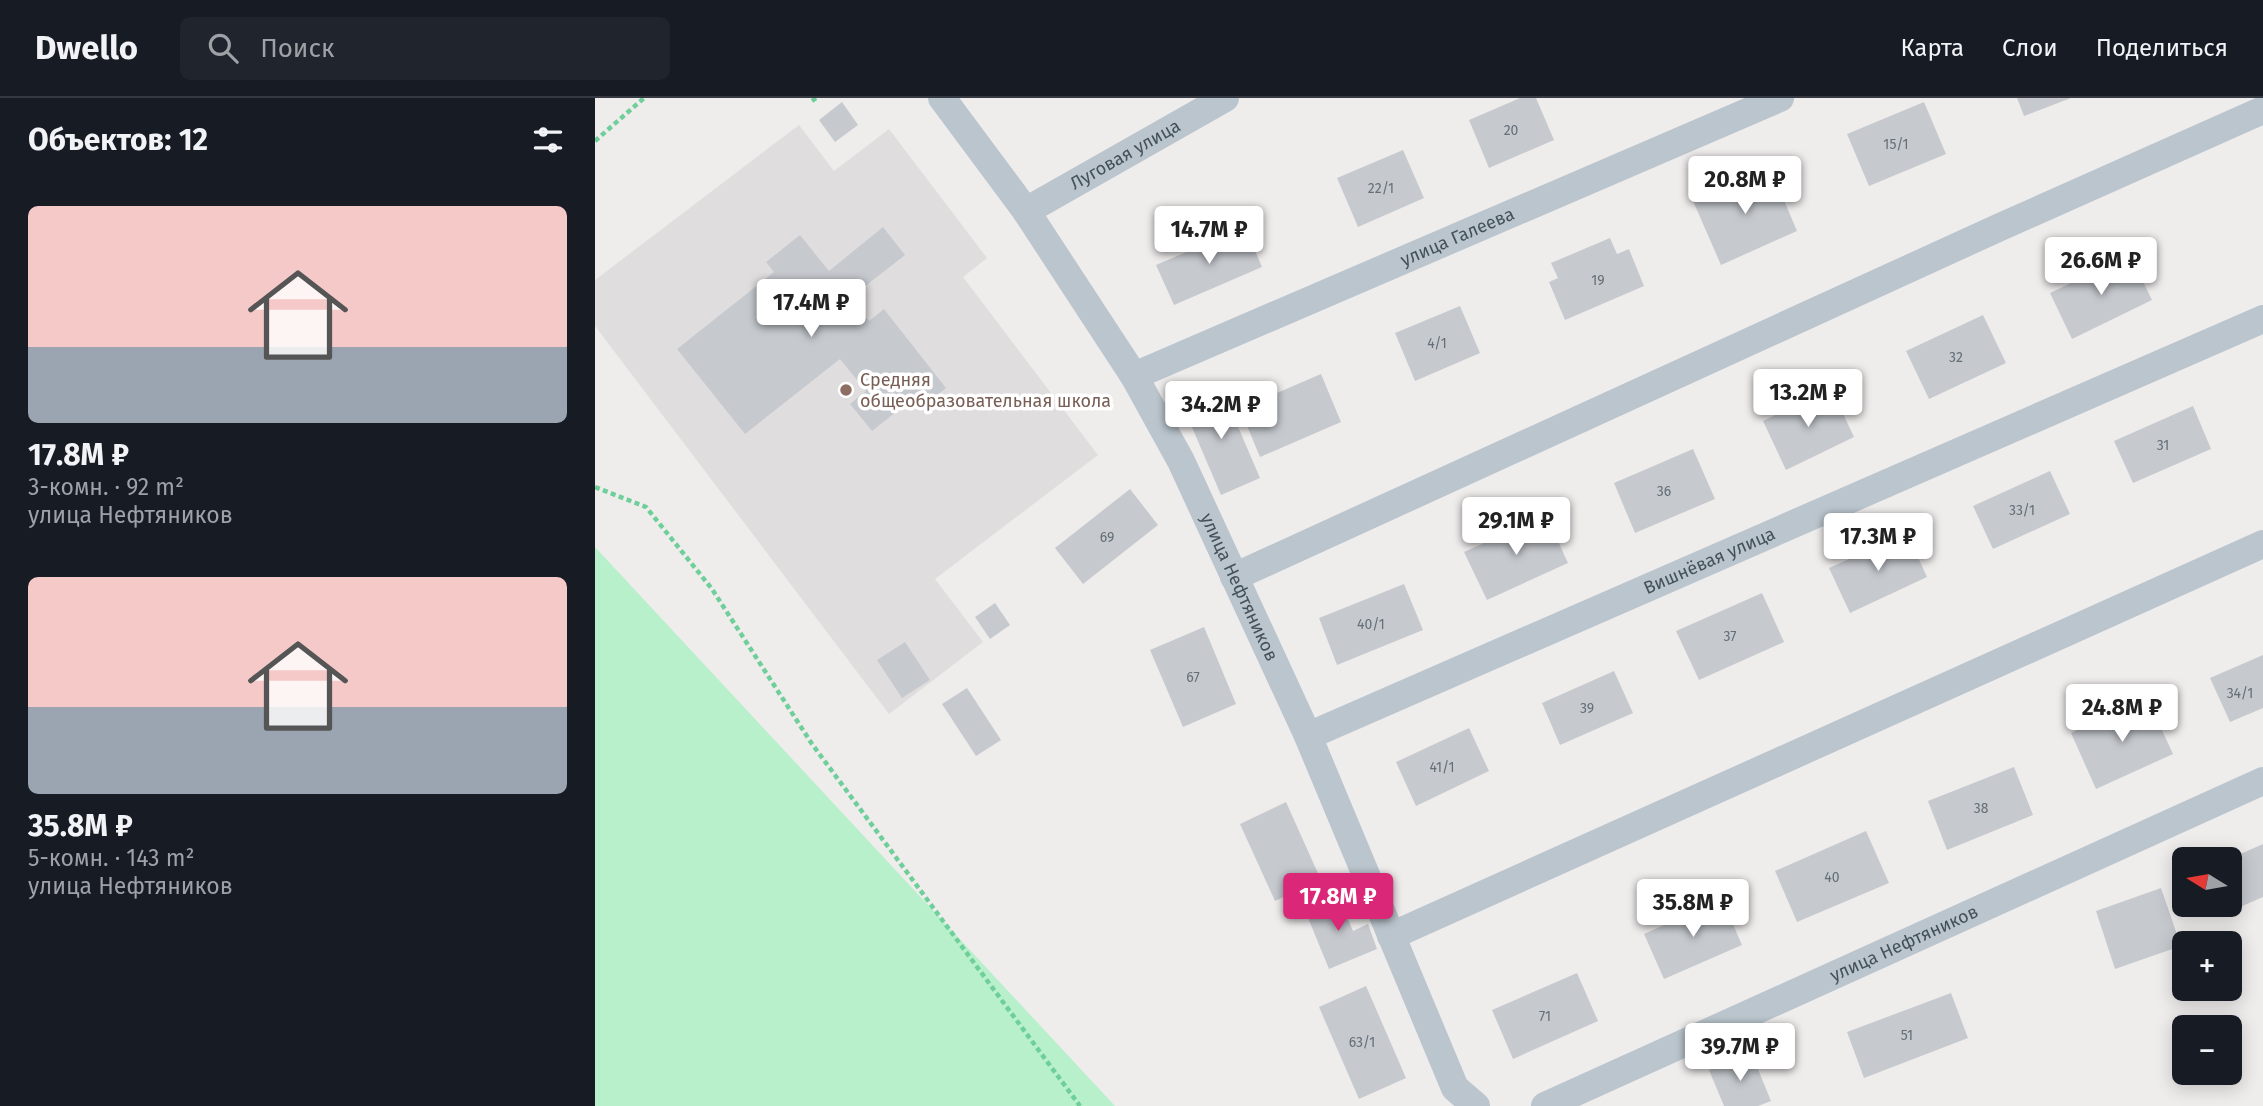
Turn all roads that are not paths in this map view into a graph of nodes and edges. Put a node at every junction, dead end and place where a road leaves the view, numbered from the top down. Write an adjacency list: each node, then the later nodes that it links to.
1 (942, 98): 5 (street, улица Нефтяников)
2 (1225, 98): 5 (street, Луговая улица)
3 (1780, 98): 7 (street, улица Галеева)
4 (2263, 110): 9 (street)
5 (1026, 211): 7 (street, улица Нефтяников)
6 (2263, 319): 10 (street, Вишнёвая улица)
7 (1134, 376): 9 (street, улица Нефтяников)
8 (2263, 544): 12 (street)
9 (1234, 577): 10 (street, улица Нефтяников)
10 (1308, 736): 12 (street, улица Нефтяников)
11 (2263, 781): 14 (street, улица Нефтяников)
12 (1391, 936): 13 (street, улица Нефтяников)
13 (1476, 1106)
14 (1545, 1106)

